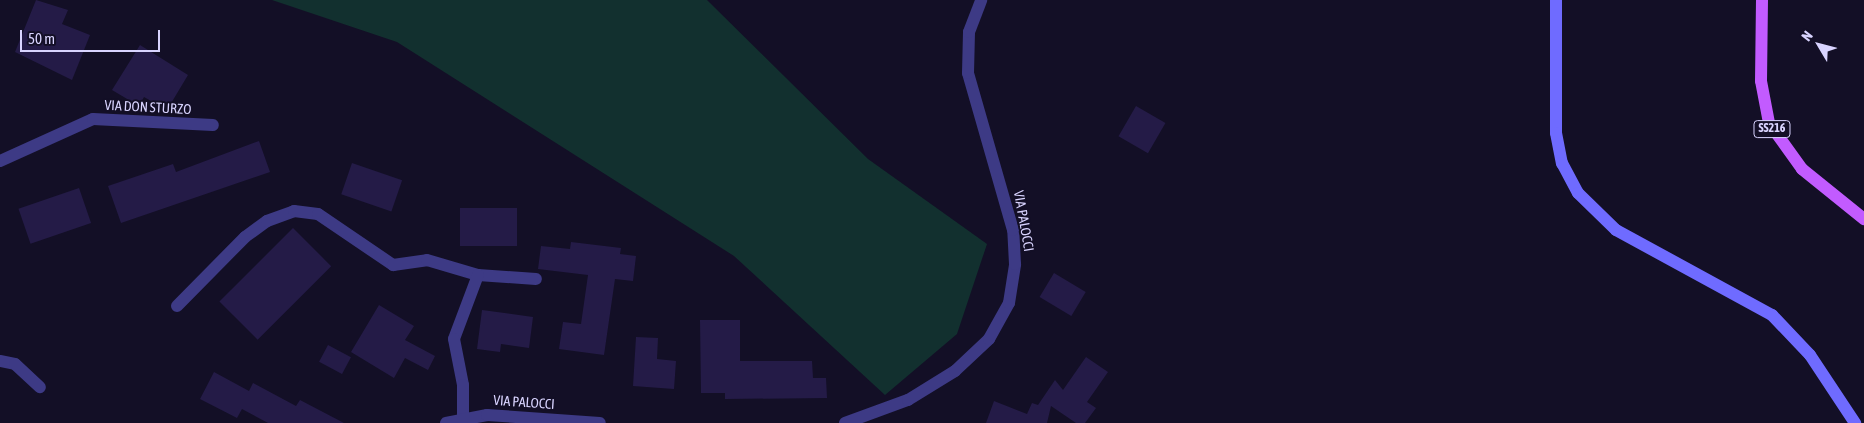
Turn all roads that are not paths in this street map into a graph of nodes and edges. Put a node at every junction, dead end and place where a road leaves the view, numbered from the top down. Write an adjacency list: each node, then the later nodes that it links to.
1 (981, 0): 15 (street, VIA PALOCCI)
2 (1556, 0): 16 (street)
3 (1762, 0): 6 (main road, SS216)
4 (213, 125): 5 (street, VIA DON STURZO)
5 (0, 161)
6 (1864, 219)
7 (478, 275): 8 (street); 9 (street); 12 (street)
8 (536, 279)
9 (177, 306)
10 (0, 361): 11 (street)
11 (40, 387)
12 (464, 417): 13 (street, VIA PALOCCI); 14 (street, VIA PALOCCI)
13 (446, 423)
14 (600, 423)
15 (845, 423)
16 (1855, 423)

